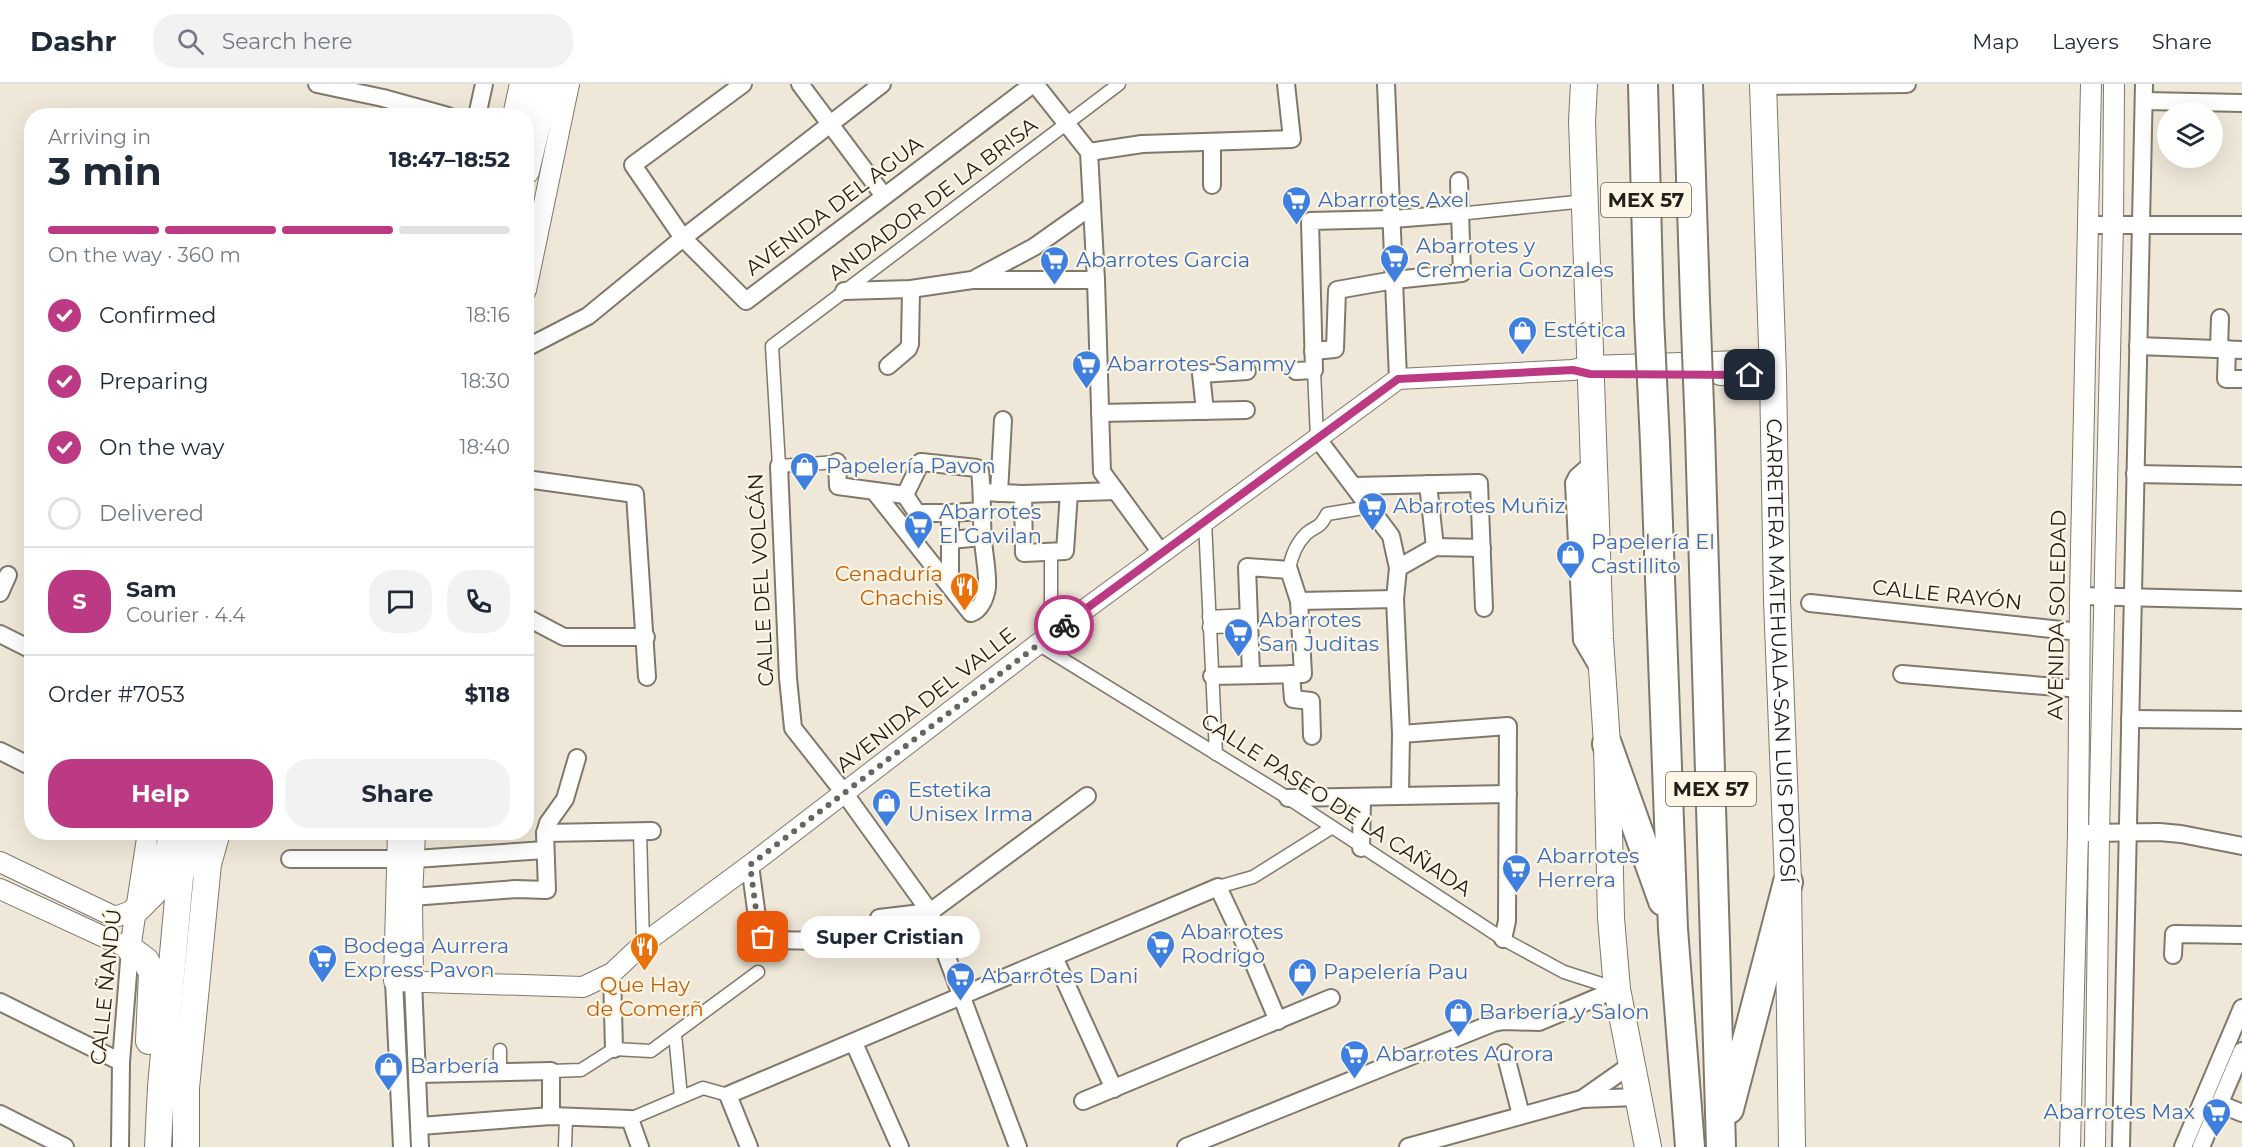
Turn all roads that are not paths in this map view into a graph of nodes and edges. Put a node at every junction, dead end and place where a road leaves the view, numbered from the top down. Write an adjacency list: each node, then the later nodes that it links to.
1 (317, 84): 21 (street)
2 (484, 84): 25 (street)
3 (523, 84): 26 (main road)
4 (547, 84): 29 (main road)
5 (569, 84): 44 (street)
6 (743, 84): 43 (street, AVENIDA DEL AGUA)
7 (800, 84): 27 (street)
8 (882, 84): 27 (street)
9 (1034, 84): 28 (street); 34 (street, AVENIDA DEL AGUA)
10 (1119, 84): 28 (street, ANDADOR DE LA BRISA)
11 (1286, 84): 30 (street)
12 (1386, 84): 38 (street)
13 (1584, 84): 35 (main road)
14 (1643, 84): 161 (highway, MEX 57, bridge)
15 (1688, 84): 207 (highway, MEX 57, bridge)
16 (1907, 84): 20 (street)
17 (2091, 84): 41 (street, AVENIDA SOLEDAD)
18 (2114, 84): 39 (street)
19 (2144, 84): 22 (street)
20 (1763, 85): 57 (main road, CARRETERA MATEHUALA-SAN LUIS POTOSÍ)
21 (385, 91): 24 (street)
22 (2144, 101): 23 (street); 40 (street)
23 (2242, 103)
24 (428, 108)
25 (479, 108)
26 (518, 108)
27 (829, 123): 34 (street); 43 (street)
28 (1065, 124): 31 (street); 49 (street, ANDADOR DE LA BRISA)
29 (534, 138)
30 (1212, 142): 31 (street); 33 (street)
31 (1089, 152): 36 (street)
32 (1459, 181): 37 (street)
33 (1212, 185)
34 (884, 196): 43 (street, AVENIDA DEL AGUA)
35 (1586, 201): 37 (street); 59 (main road)
36 (1092, 206): 45 (street); 46 (street)
37 (1458, 214): 38 (street); 47 (street)
38 (1392, 219): 47 (street); 55 (street)
39 (2113, 224): 40 (street); 41 (street); 98 (street)
40 (2141, 224): 42 (street); 53 (street)
41 (2089, 225): 97 (street, AVENIDA SOLEDAD)
42 (2242, 225)
43 (683, 238): 51 (street)
44 (534, 252)
45 (972, 280): 46 (street); 48 (street)
46 (1096, 280): 66 (street)
47 (1394, 280): 55 (street); 62 (street)
48 (911, 289): 49 (street); 56 (street)
49 (844, 291): 52 (street, ANDADOR DE LA BRISA)
50 (2220, 318): 54 (street)
51 (534, 344)
52 (772, 346): 70 (street, CALLE DEL VOLCÁN)
53 (2138, 346): 54 (street); 71 (street)
54 (2229, 349): 63 (street)
55 (1313, 351): 58 (street)
56 (888, 366)
57 (1773, 368): 59 (street); 154 (main road, CARRETERA MATEHUALA-SAN LUIS POTOSÍ)
58 (1314, 370): 61 (street); 68 (street)
59 (1584, 370): 62 (street); 124 (main road)
60 (1247, 371): 65 (street)
61 (1296, 371)
62 (1398, 379): 68 (street, AVENIDA DEL VALLE)
63 (2242, 379)
64 (1246, 410): 65 (street)
65 (1205, 411): 66 (street)
66 (1100, 413): 77 (street)
67 (1003, 420): 78 (street)
68 (1317, 438): 75 (street); 85 (street, AVENIDA DEL VALLE)
69 (837, 462): 70 (street); 76 (street)
70 (779, 466): 129 (street, CALLE DEL VOLCÁN)
71 (2135, 474): 72 (street); 99 (street)
72 (2242, 476)
73 (534, 480): 111 (street)
74 (1428, 483): 75 (street); 88 (street); 89 (street)
75 (1354, 486): 82 (street)
76 (874, 491): 81 (street); 95 (street)
77 (1116, 491): 79 (street); 91 (street)
78 (991, 493): 80 (street); 81 (street); 83 (street)
79 (1069, 493): 80 (street); 90 (street)
80 (1023, 494): 90 (street)
81 (905, 495): 84 (street)
82 (1369, 507): 92 (street); 93 (street)
83 (983, 511): 84 (street); 86 (street)
84 (950, 513): 87 (street)
85 (1204, 522): 91 (street, AVENIDA DEL VALLE); 107 (street)
86 (982, 537): 87 (street); 95 (street)
87 (950, 540): 95 (street)
88 (1435, 547): 89 (street); 92 (street)
89 (1482, 548): 104 (street)
90 (1050, 551): 108 (street)
91 (1162, 554): 108 (street, AVENIDA DEL VALLE)
92 (1398, 568): 100 (street)
93 (1289, 570): 102 (street); 105 (street)
94 (8, 575): 96 (street)
95 (950, 585)
96 (0, 593)
97 (2080, 596): 98 (street); 109 (street, AVENIDA SOLEDAD)
98 (2103, 597): 99 (street); 140 (street)
99 (2132, 598): 101 (street); 120 (street)
100 (1395, 599): 102 (street); 122 (street)
101 (2242, 600)
102 (1299, 601): 115 (street)
103 (1810, 603): 109 (street, CALLE RAYÓN)
104 (1485, 608)
105 (1248, 620): 107 (street); 114 (street)
106 (534, 621): 111 (street)
107 (1209, 622): 117 (street)
108 (1062, 626): 112 (street, AVENIDA DEL VALLE)
109 (2080, 632): 119 (street, AVENIDA SOLEDAD)
110 (0, 634): 113 (street)
111 (646, 637): 118 (street)
112 (1038, 644): 126 (street, CALLE PASEO DE LA CAÑADA); 129 (street, AVENIDA DEL VALLE)
113 (24, 646)
114 (1251, 674): 115 (street); 117 (street)
115 (1291, 674): 123 (street)
116 (1902, 674): 119 (street)
117 (1212, 676): 126 (street)
118 (647, 677)
119 (2080, 689): 138 (street, AVENIDA SOLEDAD)
120 (2130, 718): 121 (street); 139 (street)
121 (2242, 720)
122 (1401, 734): 130 (street); 131 (street)
123 (1312, 736)
124 (1607, 744): 161 (highway); 173 (main road)
125 (0, 751): 128 (street)
126 (1216, 754): 134 (street, CALLE PASEO DE LA CAÑADA)
127 (577, 758): 137 (street)
128 (24, 763)
129 (845, 794): 153 (street, AVENIDA DEL VALLE); 159 (street, CALLE DEL VOLCÁN)
130 (1508, 794): 131 (street); 163 (street)
131 (1400, 795): 133 (street)
132 (1087, 796): 159 (street)
133 (1362, 797): 134 (street); 148 (street)
134 (1288, 798): 135 (street, CALLE PASEO DE LA CAÑADA)
135 (1331, 828): 148 (street, CALLE PASEO DE LA CAÑADA); 155 (street)
136 (646, 831): 137 (street); 165 (street)
137 (545, 833): 149 (street)
138 (2078, 833): 140 (street); 225 (street, AVENIDA SOLEDAD)
139 (2127, 833): 140 (street); 147 (street); 186 (street)
140 (2099, 834): 187 (street)
141 (147, 840): 158 (street, CALLE ÑANDÚ)
142 (171, 840): 158 (main road)
143 (191, 840): 193 (main road)
144 (215, 840): 193 (main road)
145 (400, 840): 151 (street)
146 (412, 840): 151 (street)
147 (2242, 846)
148 (1361, 848): 163 (street, CALLE PASEO DE LA CAÑADA)
149 (545, 850): 151 (street); 157 (street)
150 (290, 859): 151 (street)
151 (405, 859): 157 (street)
152 (0, 862): 158 (street)
153 (750, 865): 164 (street); 165 (street, AVENIDA DEL VALLE)
154 (1788, 882): 207 (highway); 224 (main road, CARRETERA MATEHUALA-SAN LUIS POTOSÍ)
155 (1218, 887): 168 (street); 179 (street)
156 (0, 889): 166 (street)
157 (404, 898): 171 (street); 172 (street)
158 (137, 909): 166 (street, CALLE ÑANDÚ)
159 (930, 912): 160 (street); 174 (street, CALLE DEL VOLCÁN)
160 (879, 918)
161 (1673, 929): 177 (highway, MEX 57)
162 (2242, 935): 167 (street)
163 (1503, 939): 173 (street, CALLE PASEO DE LA CAÑADA)
164 (827, 941)
165 (643, 944): 170 (street, AVENIDA DEL VALLE)
166 (130, 949): 188 (street, CALLE ÑANDÚ); 193 (main road)
167 (2173, 955)
168 (1054, 957): 174 (street); 194 (street)
169 (758, 972): 180 (street)
170 (612, 973): 172 (street, AVENIDA DEL VALLE); 182 (street)
171 (393, 981): 172 (street, AVENIDA DEL VALLE); 212 (street)
172 (413, 981): 192 (street)
173 (1617, 989): 189 (main road); 219 (street)
174 (962, 994): 181 (street); 218 (street, CALLE DEL VOLCÁN)
175 (1331, 998): 179 (street)
176 (0, 1002): 188 (street)
177 (1678, 1008): 222 (highway); 223 (highway, MEX 57)
178 (2242, 1008): 228 (street)
179 (1278, 1021): 194 (street)
180 (675, 1034): 182 (street); 196 (street)
181 (854, 1043): 195 (street); 217 (street)
182 (614, 1049): 190 (street)
183 (500, 1050): 191 (street)
184 (2242, 1051): 200 (street)
185 (1505, 1053): 203 (street)
186 (2122, 1057): 187 (street); 227 (street)
187 (2096, 1059): 226 (street)
188 (121, 1062): 209 (street, CALLE ÑANDÚ)
189 (1632, 1064): 197 (main road); 198 (street)
190 (550, 1071): 191 (street); 204 (street)
191 (500, 1072): 192 (street)
192 (418, 1074): 206 (street)
193 (174, 1088): 210 (main road); 211 (main road)
194 (1114, 1089): 199 (street)
195 (728, 1095): 196 (street); 216 (street)
196 (681, 1097): 205 (street)
197 (1638, 1097): 198 (street); 221 (main road)
198 (1582, 1099): 203 (street)
199 (1083, 1101)
200 (2220, 1104): 201 (street); 229 (street)
201 (2242, 1113)
202 (0, 1114): 208 (street)
203 (1521, 1114): 220 (street)
204 (558, 1116): 205 (street); 206 (street); 214 (street)
205 (630, 1119): 215 (street)
206 (420, 1126): 213 (street)
207 (1721, 1144)
208 (65, 1147)
209 (120, 1147)
210 (158, 1147)
211 (186, 1147)
212 (402, 1147)
213 (420, 1147)
214 (565, 1147)
215 (640, 1147)
216 (749, 1147)
217 (900, 1147)
218 (1018, 1147)
219 (1185, 1147)
220 (1408, 1147)
221 (1648, 1147)
222 (1677, 1147)
223 (1690, 1147)
224 (1792, 1147)
225 (2070, 1147)
226 (2095, 1147)
227 (2121, 1147)
228 (2183, 1147)
229 (2201, 1147)

